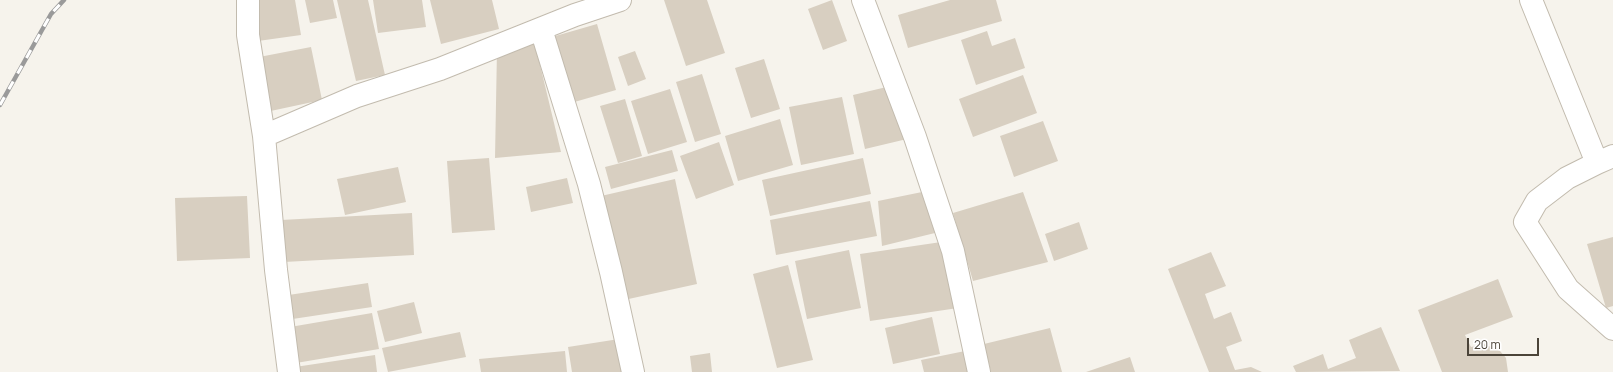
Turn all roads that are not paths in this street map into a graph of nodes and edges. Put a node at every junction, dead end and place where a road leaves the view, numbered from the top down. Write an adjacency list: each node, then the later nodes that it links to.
1 (248, 0): 6 (street)
2 (620, 0): 5 (street)
3 (863, 0): 11 (street)
4 (1531, 0): 7 (street)
5 (541, 29): 6 (street); 10 (street)
6 (264, 136): 9 (street)
7 (1605, 159): 8 (street)
8 (1613, 329)
9 (289, 372)
10 (633, 372)
11 (979, 372)

